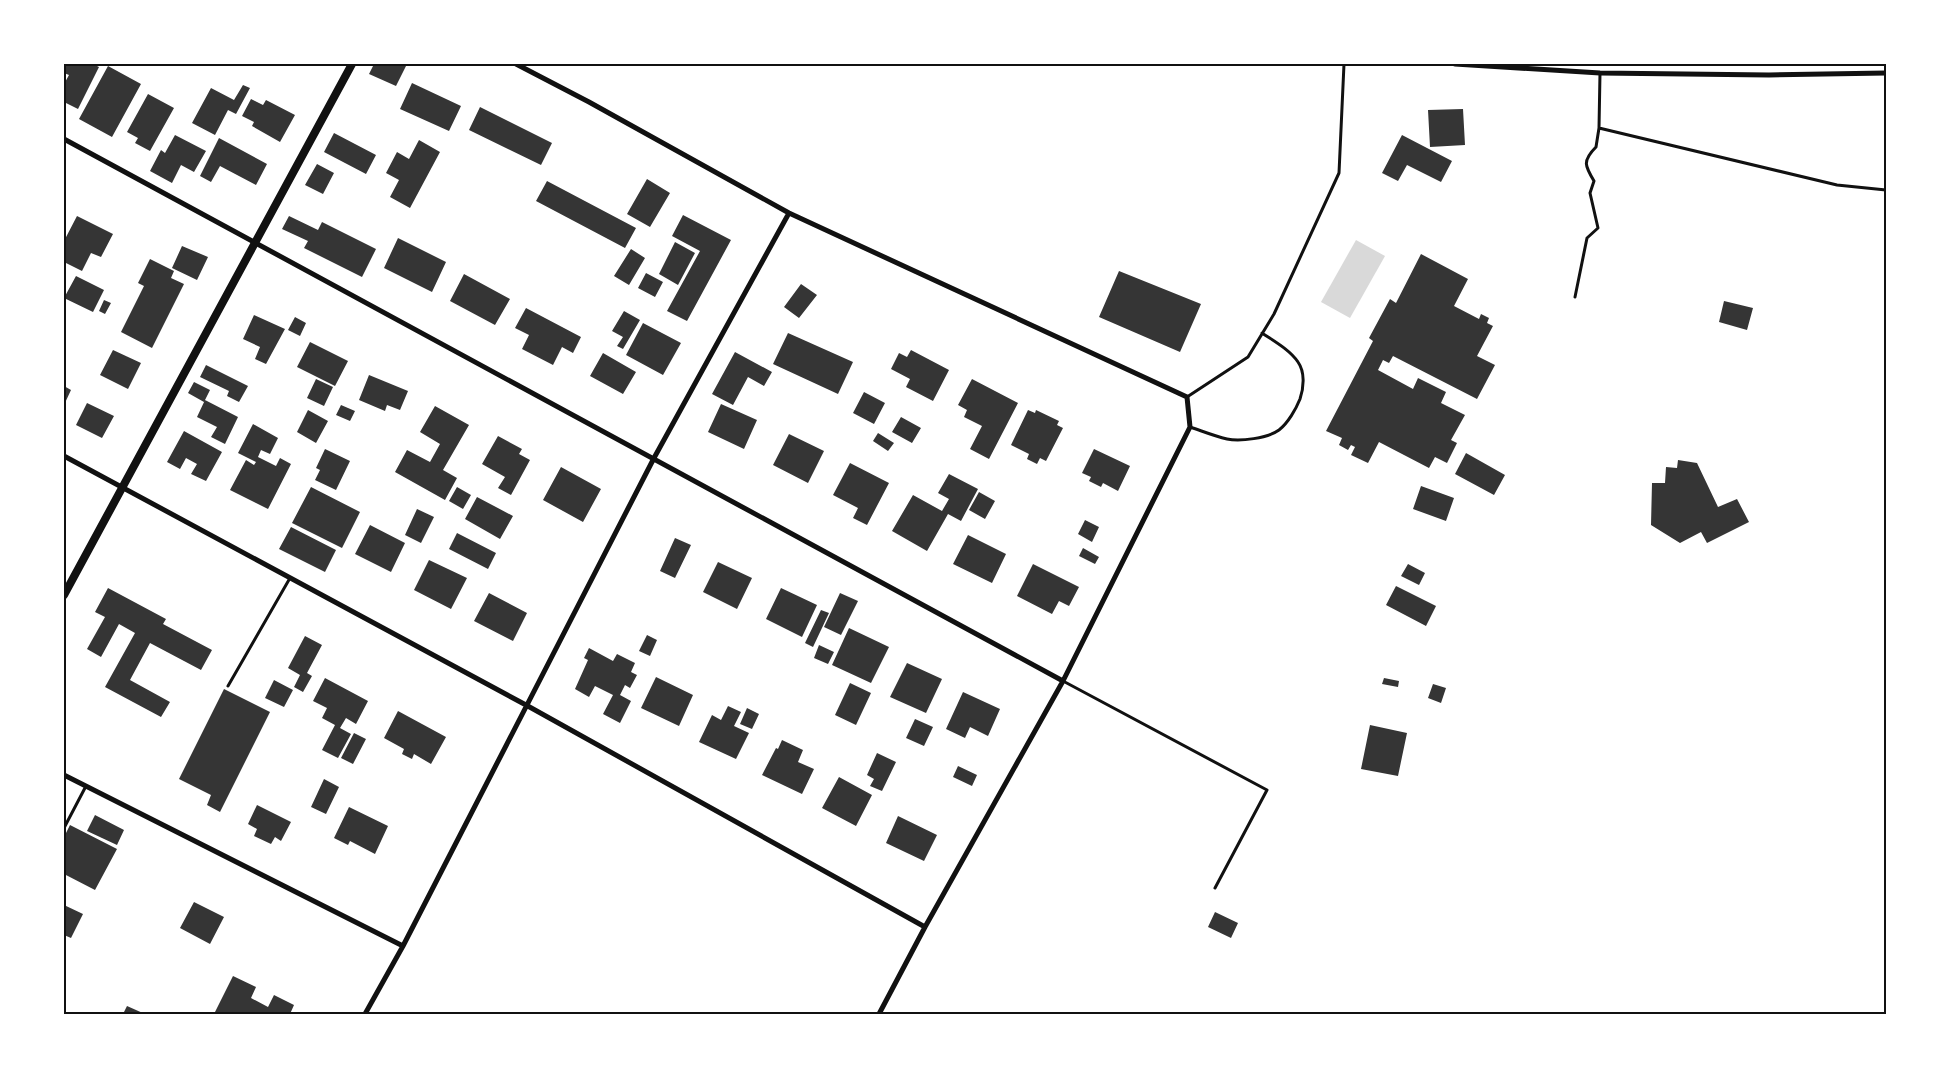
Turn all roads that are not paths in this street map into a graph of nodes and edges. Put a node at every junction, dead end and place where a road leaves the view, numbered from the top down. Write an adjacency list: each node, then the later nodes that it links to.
1 (352, 64): 12 (street)
2 (516, 64): 11 (street)
3 (1344, 64): 14 (lane)
4 (1455, 64): 5 (street)
5 (1491, 65): 6 (street)
6 (1600, 73): 7 (street); 8 (lane)
7 (1886, 73)
8 (1599, 128): 10 (lane); 13 (lane)
9 (64, 139): 12 (street)
10 (1886, 190)
11 (790, 214): 15 (street); 18 (street)
12 (255, 242): 18 (street); 19 (street)
13 (1575, 297)
14 (1262, 333): 15 (lane); 16 (lane)
15 (1187, 397): 16 (street)
16 (1190, 427): 22 (street)
17 (64, 456): 19 (street)
18 (654, 458): 22 (street); 24 (street)
19 (122, 488): 20 (street); 21 (street)
20 (290, 578): 23 (lane); 24 (street)
21 (64, 595)
22 (1063, 681): 28 (lane); 29 (street)
23 (228, 686)
24 (526, 705): 29 (street); 30 (street)
25 (64, 775): 26 (street)
26 (86, 786): 27 (lane); 30 (street)
27 (64, 828)
28 (1215, 888)
29 (925, 927): 32 (street)
30 (403, 946): 31 (street)
31 (365, 1014)
32 (879, 1014)

